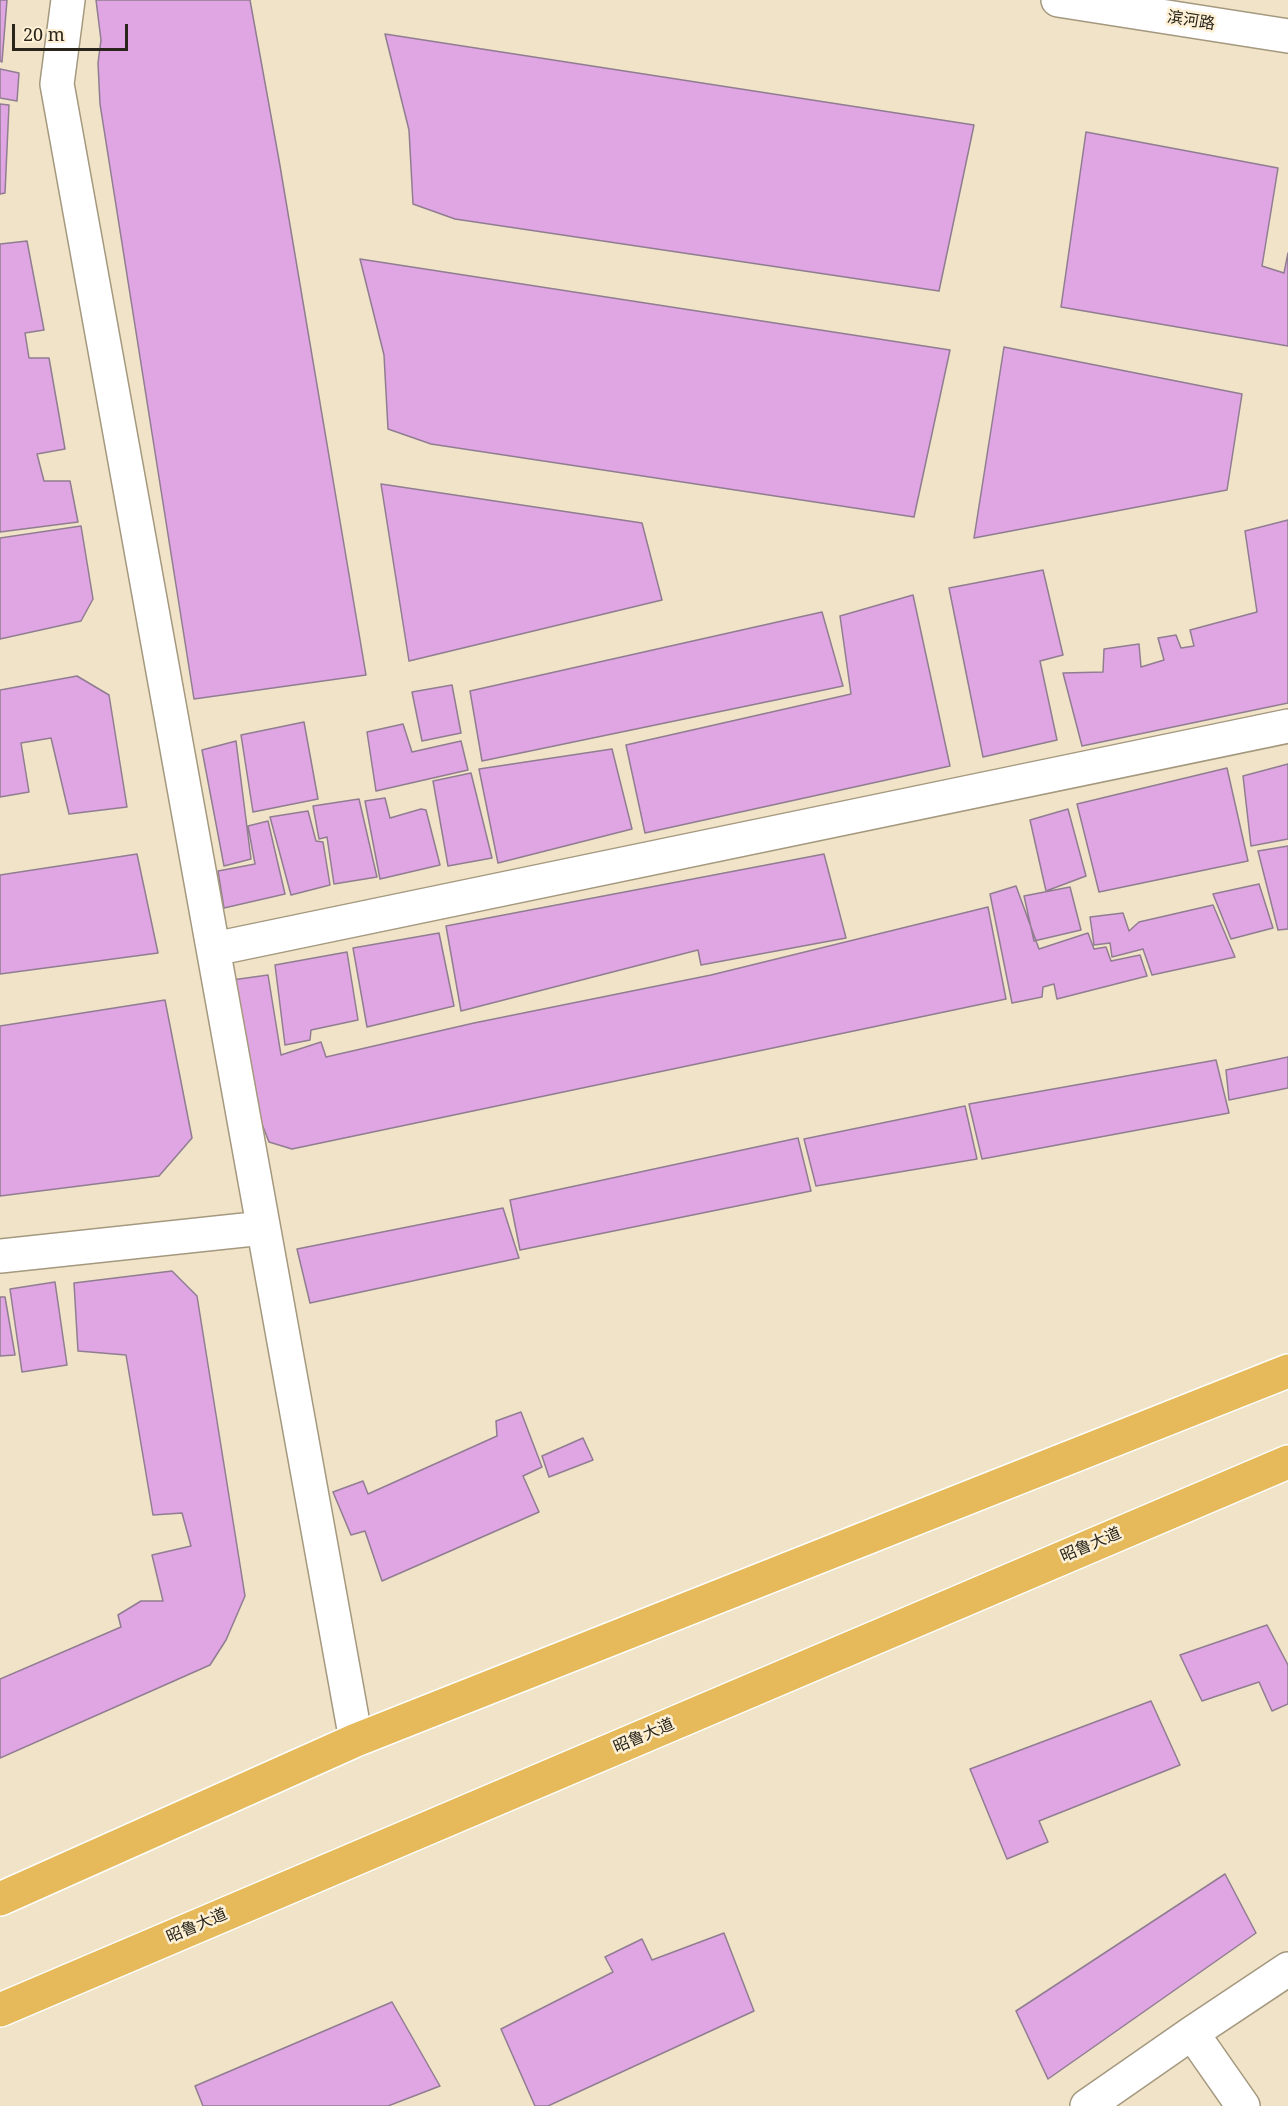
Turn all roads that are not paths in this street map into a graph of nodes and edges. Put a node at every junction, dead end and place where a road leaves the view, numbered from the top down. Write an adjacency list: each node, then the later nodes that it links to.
1 (68, 0): 5 (street)
2 (1058, 0): 3 (street, 滨河路)
3 (1288, 36)
4 (1288, 726): 5 (street)
5 (214, 949): 6 (street)
6 (263, 1228): 7 (street); 10 (street)
7 (0, 1256)
8 (1288, 1371): 10 (highway)
9 (1288, 1462): 13 (highway, 昭鲁大道)
10 (356, 1740): 11 (highway)
11 (0, 1899)
12 (1288, 1969): 14 (street)
13 (0, 2010)
14 (1192, 2033): 15 (street); 16 (street)
15 (1088, 2106)
16 (1243, 2106)

